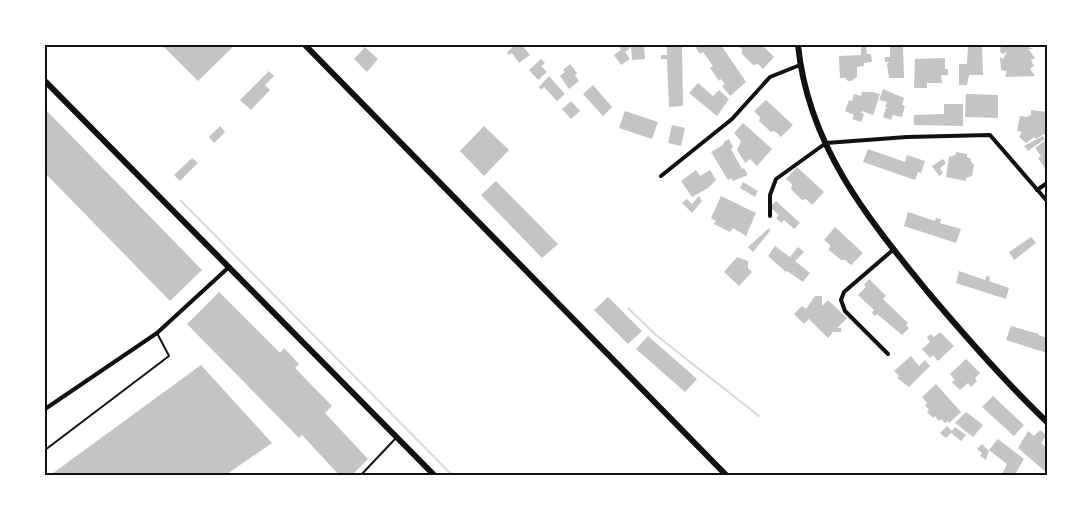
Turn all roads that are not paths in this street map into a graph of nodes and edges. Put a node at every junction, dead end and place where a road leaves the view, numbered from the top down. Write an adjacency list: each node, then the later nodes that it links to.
1 (305, 45): 21 (main road)
2 (798, 45): 3 (main road)
3 (800, 65): 5 (main road); 6 (street)
4 (45, 81): 12 (main road)
5 (826, 143): 8 (street); 10 (street); 11 (main road)
6 (661, 176)
7 (1047, 183): 8 (street)
8 (1037, 190): 9 (street)
9 (1047, 201)
10 (770, 216)
11 (894, 249): 14 (street); 16 (main road)
12 (229, 267): 13 (street); 17 (main road)
13 (157, 333): 15 (street); 18 (lane)
14 (888, 354)
15 (45, 409)
16 (1047, 422)
17 (397, 437): 19 (lane); 20 (main road)
18 (45, 450)
19 (360, 476)
20 (435, 476)
21 (727, 476)

